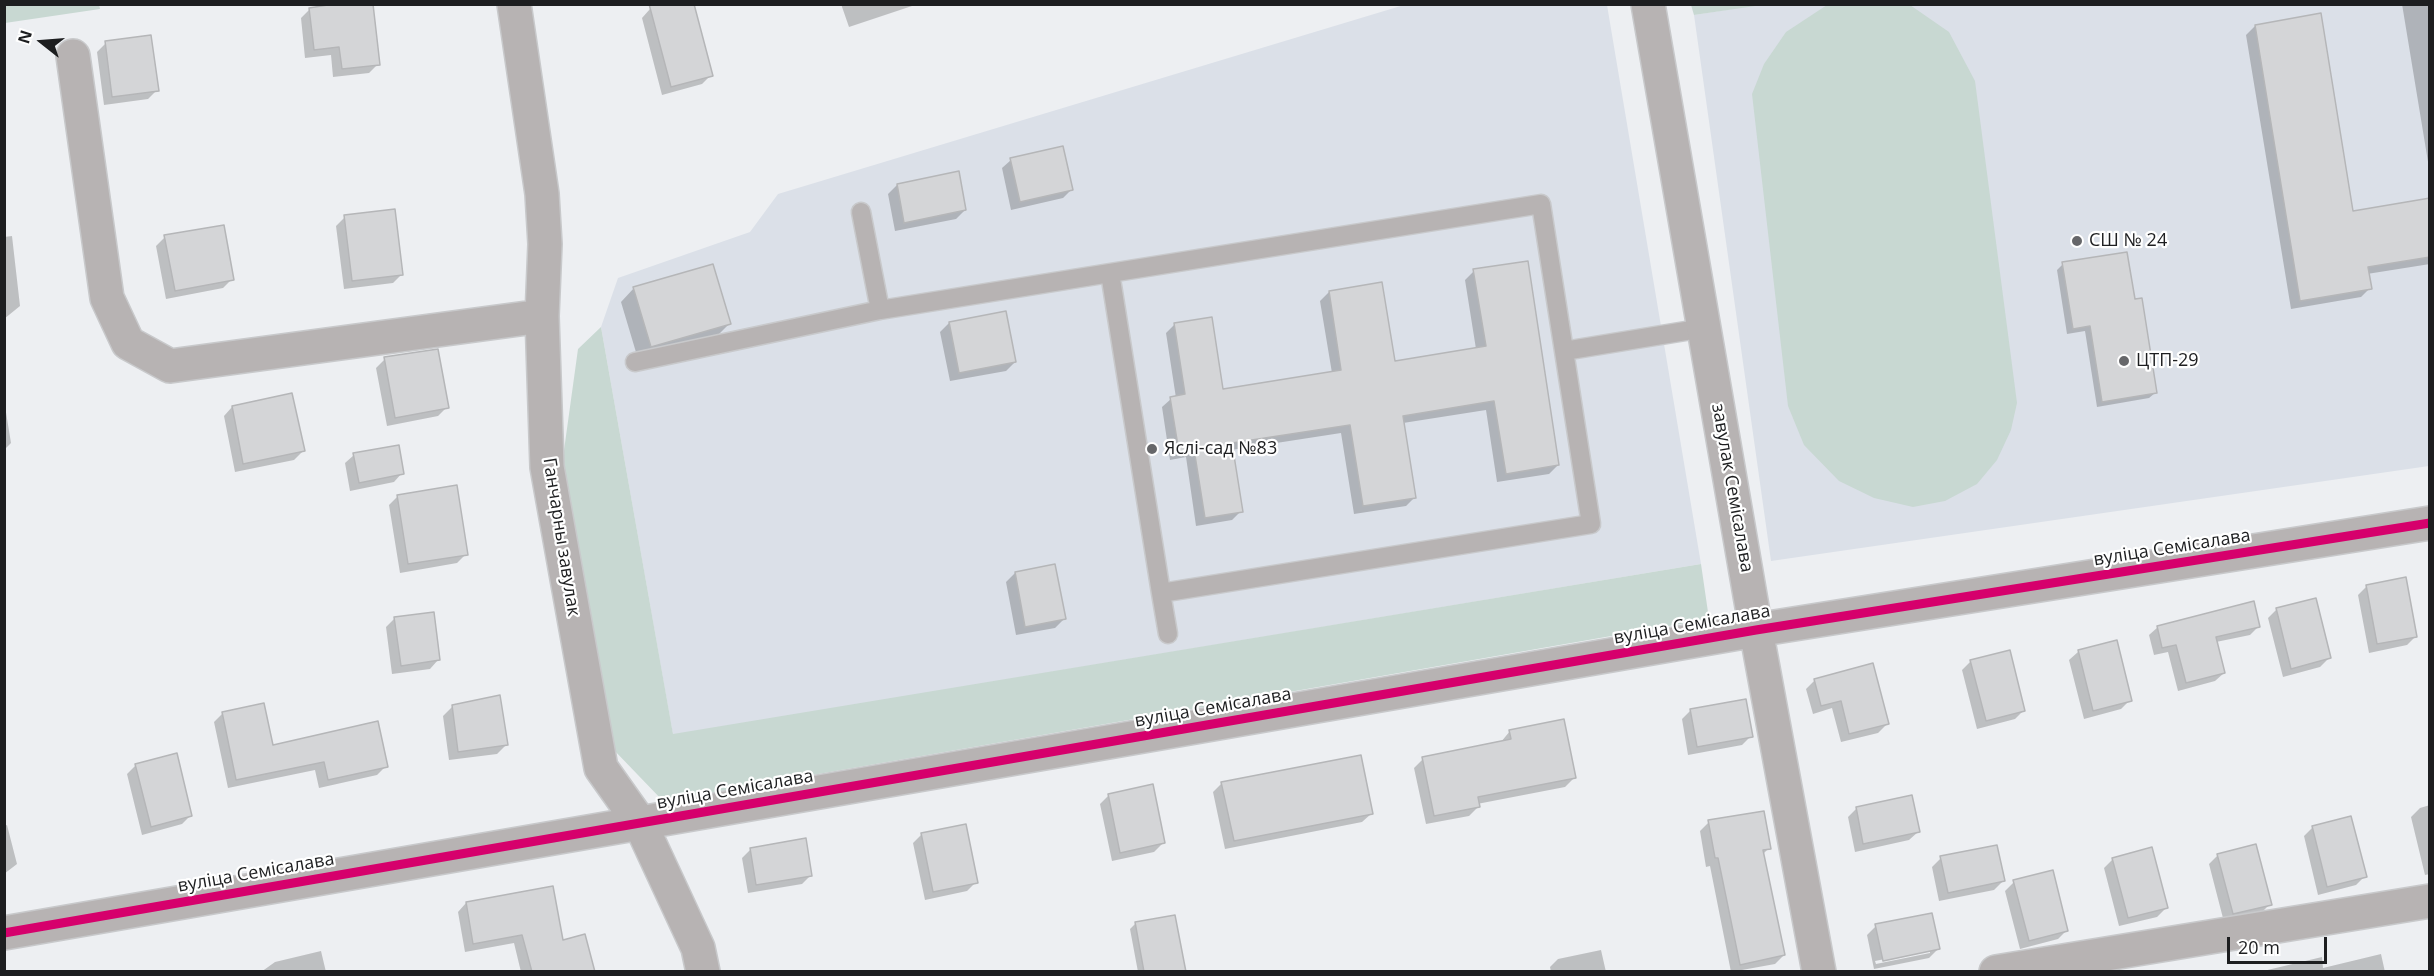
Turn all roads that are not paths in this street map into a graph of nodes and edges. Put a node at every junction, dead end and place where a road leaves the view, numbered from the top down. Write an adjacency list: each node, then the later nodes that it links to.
1 (514, 4): 7 (street, Ганчарны завулак)
2 (1648, 4): 8 (street, завулак Семісалава)
3 (73, 56): 7 (street)
4 (861, 212): 6 (lane)
5 (1110, 273): 6 (lane); 9 (lane); 12 (lane)
6 (880, 310): 10 (lane)
7 (542, 316): 15 (street, Ганчарны завулак)
8 (1704, 328): 9 (lane); 13 (street, завулак Семісалава)
9 (1564, 351): 12 (lane)
10 (636, 362)
11 (2430, 523): 13 (street, вуліца Семісалава)
12 (1161, 593): 14 (lane)
13 (1756, 630): 15 (street, вуліца Семісалава); 19 (street, завулак Семісалава)
14 (1168, 634)
15 (640, 824): 17 (street, вуліца Семісалава); 18 (street, Ганчарны завулак)
16 (2430, 901): 20 (street)
17 (4, 933)
18 (703, 972)
19 (1819, 972)
20 (1996, 972)

